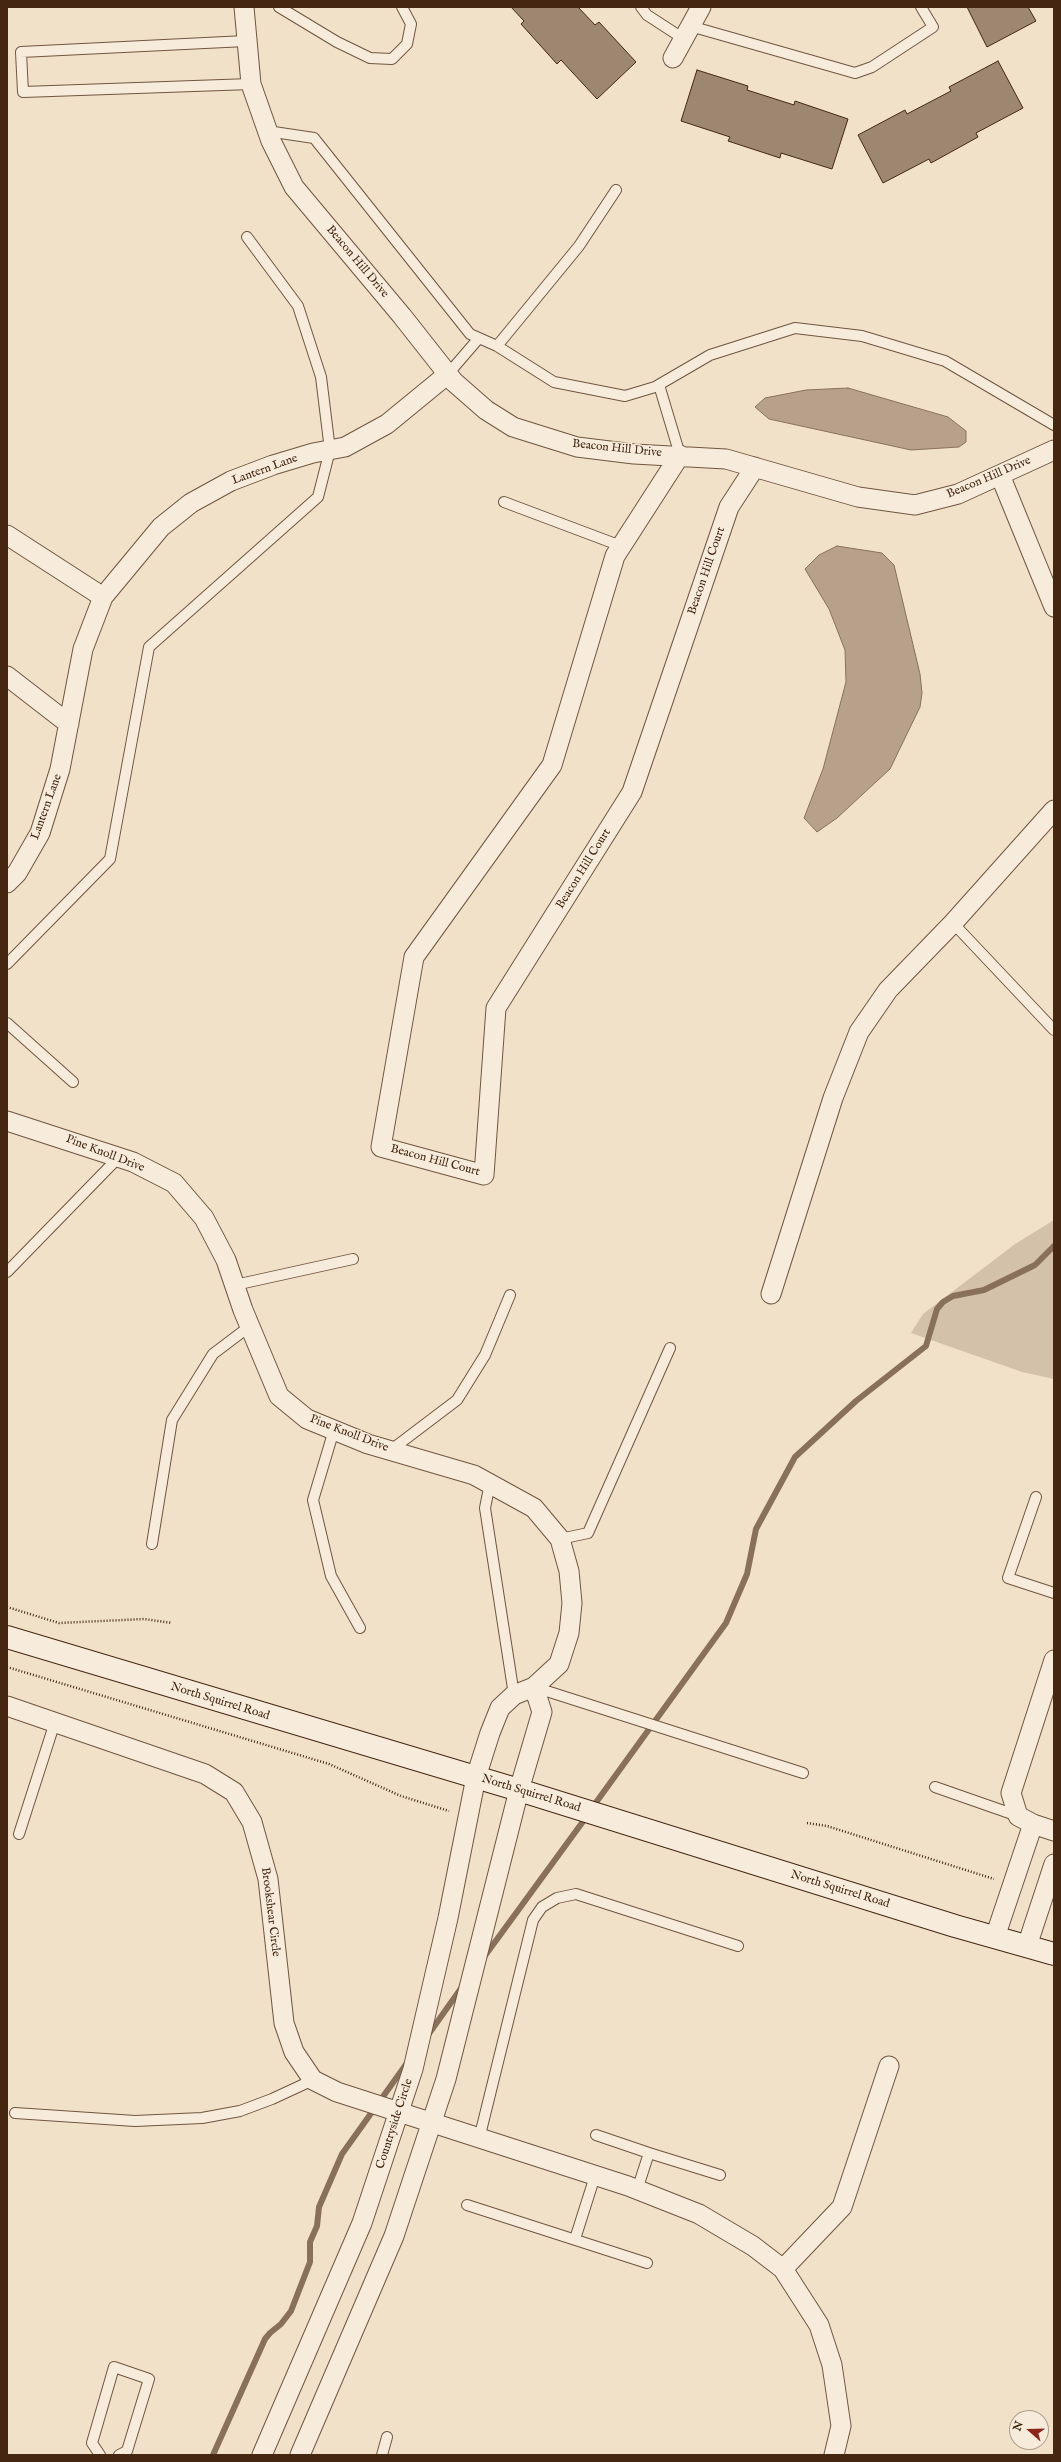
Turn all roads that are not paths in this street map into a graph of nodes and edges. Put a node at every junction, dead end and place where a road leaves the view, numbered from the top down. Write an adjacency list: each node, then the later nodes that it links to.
1 (244, 7): 8 (street, Beacon Hill Drive)
2 (279, 7): 3 (lane)
3 (402, 7)
4 (641, 7): 7 (lane)
5 (701, 7): 7 (street)
6 (921, 7): 7 (lane)
7 (687, 32): 9 (street)
8 (246, 41): 10 (street, Beacon Hill Drive); 10 (lane)
9 (673, 58)
10 (251, 84): 11 (street, Beacon Hill Drive)
11 (267, 131): 14 (lane); 16 (street, Beacon Hill Drive)
12 (616, 190): 15 (lane)
13 (247, 237): 19 (lane)
14 (479, 338): 15 (lane); 16 (lane)
15 (497, 346): 17 (lane)
16 (448, 374): 19 (street, Lantern Lane); 21 (street, Beacon Hill Drive)
17 (659, 385): 18 (lane); 21 (lane)
18 (1054, 425)
19 (330, 450): 27 (street, Lantern Lane); 34 (lane)
20 (1054, 450): 23 (street, Beacon Hill Drive)
21 (680, 455): 22 (street, Beacon Hill Drive); 26 (street, Beacon Hill Court)
22 (755, 467): 23 (street, Beacon Hill Drive); 26 (street, Beacon Hill Court)
23 (1000, 475): 28 (street)
24 (504, 502): 26 (lane)
25 (7, 535): 27 (street)
26 (621, 546)
27 (103, 597): 30 (street, Lantern Lane)
28 (1054, 608)
29 (7, 678): 30 (street)
30 (69, 724): 32 (street, Lantern Lane)
31 (1054, 810): 33 (street)
32 (7, 883)
33 (953, 923): 36 (lane); 43 (street)
34 (7, 964)
35 (7, 1023): 37 (lane)
36 (1054, 1030)
37 (73, 1082)
38 (7, 1121): 39 (street, Pine Knoll Drive)
39 (118, 1157): 41 (lane); 42 (street, Pine Knoll Drive)
40 (353, 1260): 42 (lane)
41 (7, 1272)
42 (235, 1285): 45 (street, Pine Knoll Drive)
43 (771, 1294)
44 (510, 1295): 48 (lane)
45 (250, 1326): 47 (street, Pine Knoll Drive); 52 (lane)
46 (670, 1348): 51 (lane)
47 (334, 1430): 48 (street, Pine Knoll Drive); 54 (lane)
48 (391, 1450): 49 (street, Pine Knoll Drive)
49 (490, 1483): 51 (street, Pine Knoll Drive); 58 (lane)
50 (1036, 1497): 53 (lane)
51 (560, 1539): 57 (street, Pine Knoll Drive)
52 (152, 1544)
53 (1054, 1593)
54 (360, 1628)
55 (7, 1637): 62 (street, North Squirrel Road)
56 (1054, 1660): 65 (street)
57 (534, 1687): 58 (street, Pine Knoll Drive); 61 (lane); 64 (street)
58 (514, 1695): 62 (street, Pine Knoll Drive)
59 (7, 1706): 60 (street, Brookshear Circle)
60 (55, 1722): 67 (lane); 74 (street, Brookshear Circle)
61 (803, 1773)
62 (476, 1777): 64 (street, North Squirrel Road); 76 (street, Countryside Circle)
63 (935, 1787): 65 (lane)
64 (519, 1790): 69 (street, North Squirrel Road); 76 (street, Countryside Circle)
65 (1026, 1820): 66 (street); 69 (street)
66 (1054, 1831)
67 (19, 1834)
68 (1054, 1864): 71 (street)
69 (996, 1937): 71 (street, North Squirrel Road)
70 (738, 1946): 78 (lane)
71 (1027, 1946): 72 (street, North Squirrel Road)
72 (1054, 1954)
73 (889, 2066): 86 (street)
74 (313, 2080): 75 (lane); 76 (street)
75 (15, 2113)
76 (415, 2118): 78 (street); 90 (street, Countryside Circle); 91 (street, Countryside Circle)
77 (596, 2135): 79 (lane)
78 (479, 2138): 81 (street)
79 (649, 2153): 80 (lane); 82 (lane)
80 (720, 2175)
81 (595, 2176): 82 (street); 84 (lane)
82 (637, 2190): 86 (street)
83 (467, 2205): 84 (lane)
84 (575, 2239): 85 (lane)
85 (647, 2263)
86 (783, 2269): 93 (street)
87 (387, 2437): 92 (lane)
88 (100, 2455): 89 (lane)
89 (119, 2455)
90 (262, 2455)
91 (300, 2455)
92 (382, 2455)
93 (834, 2455)

